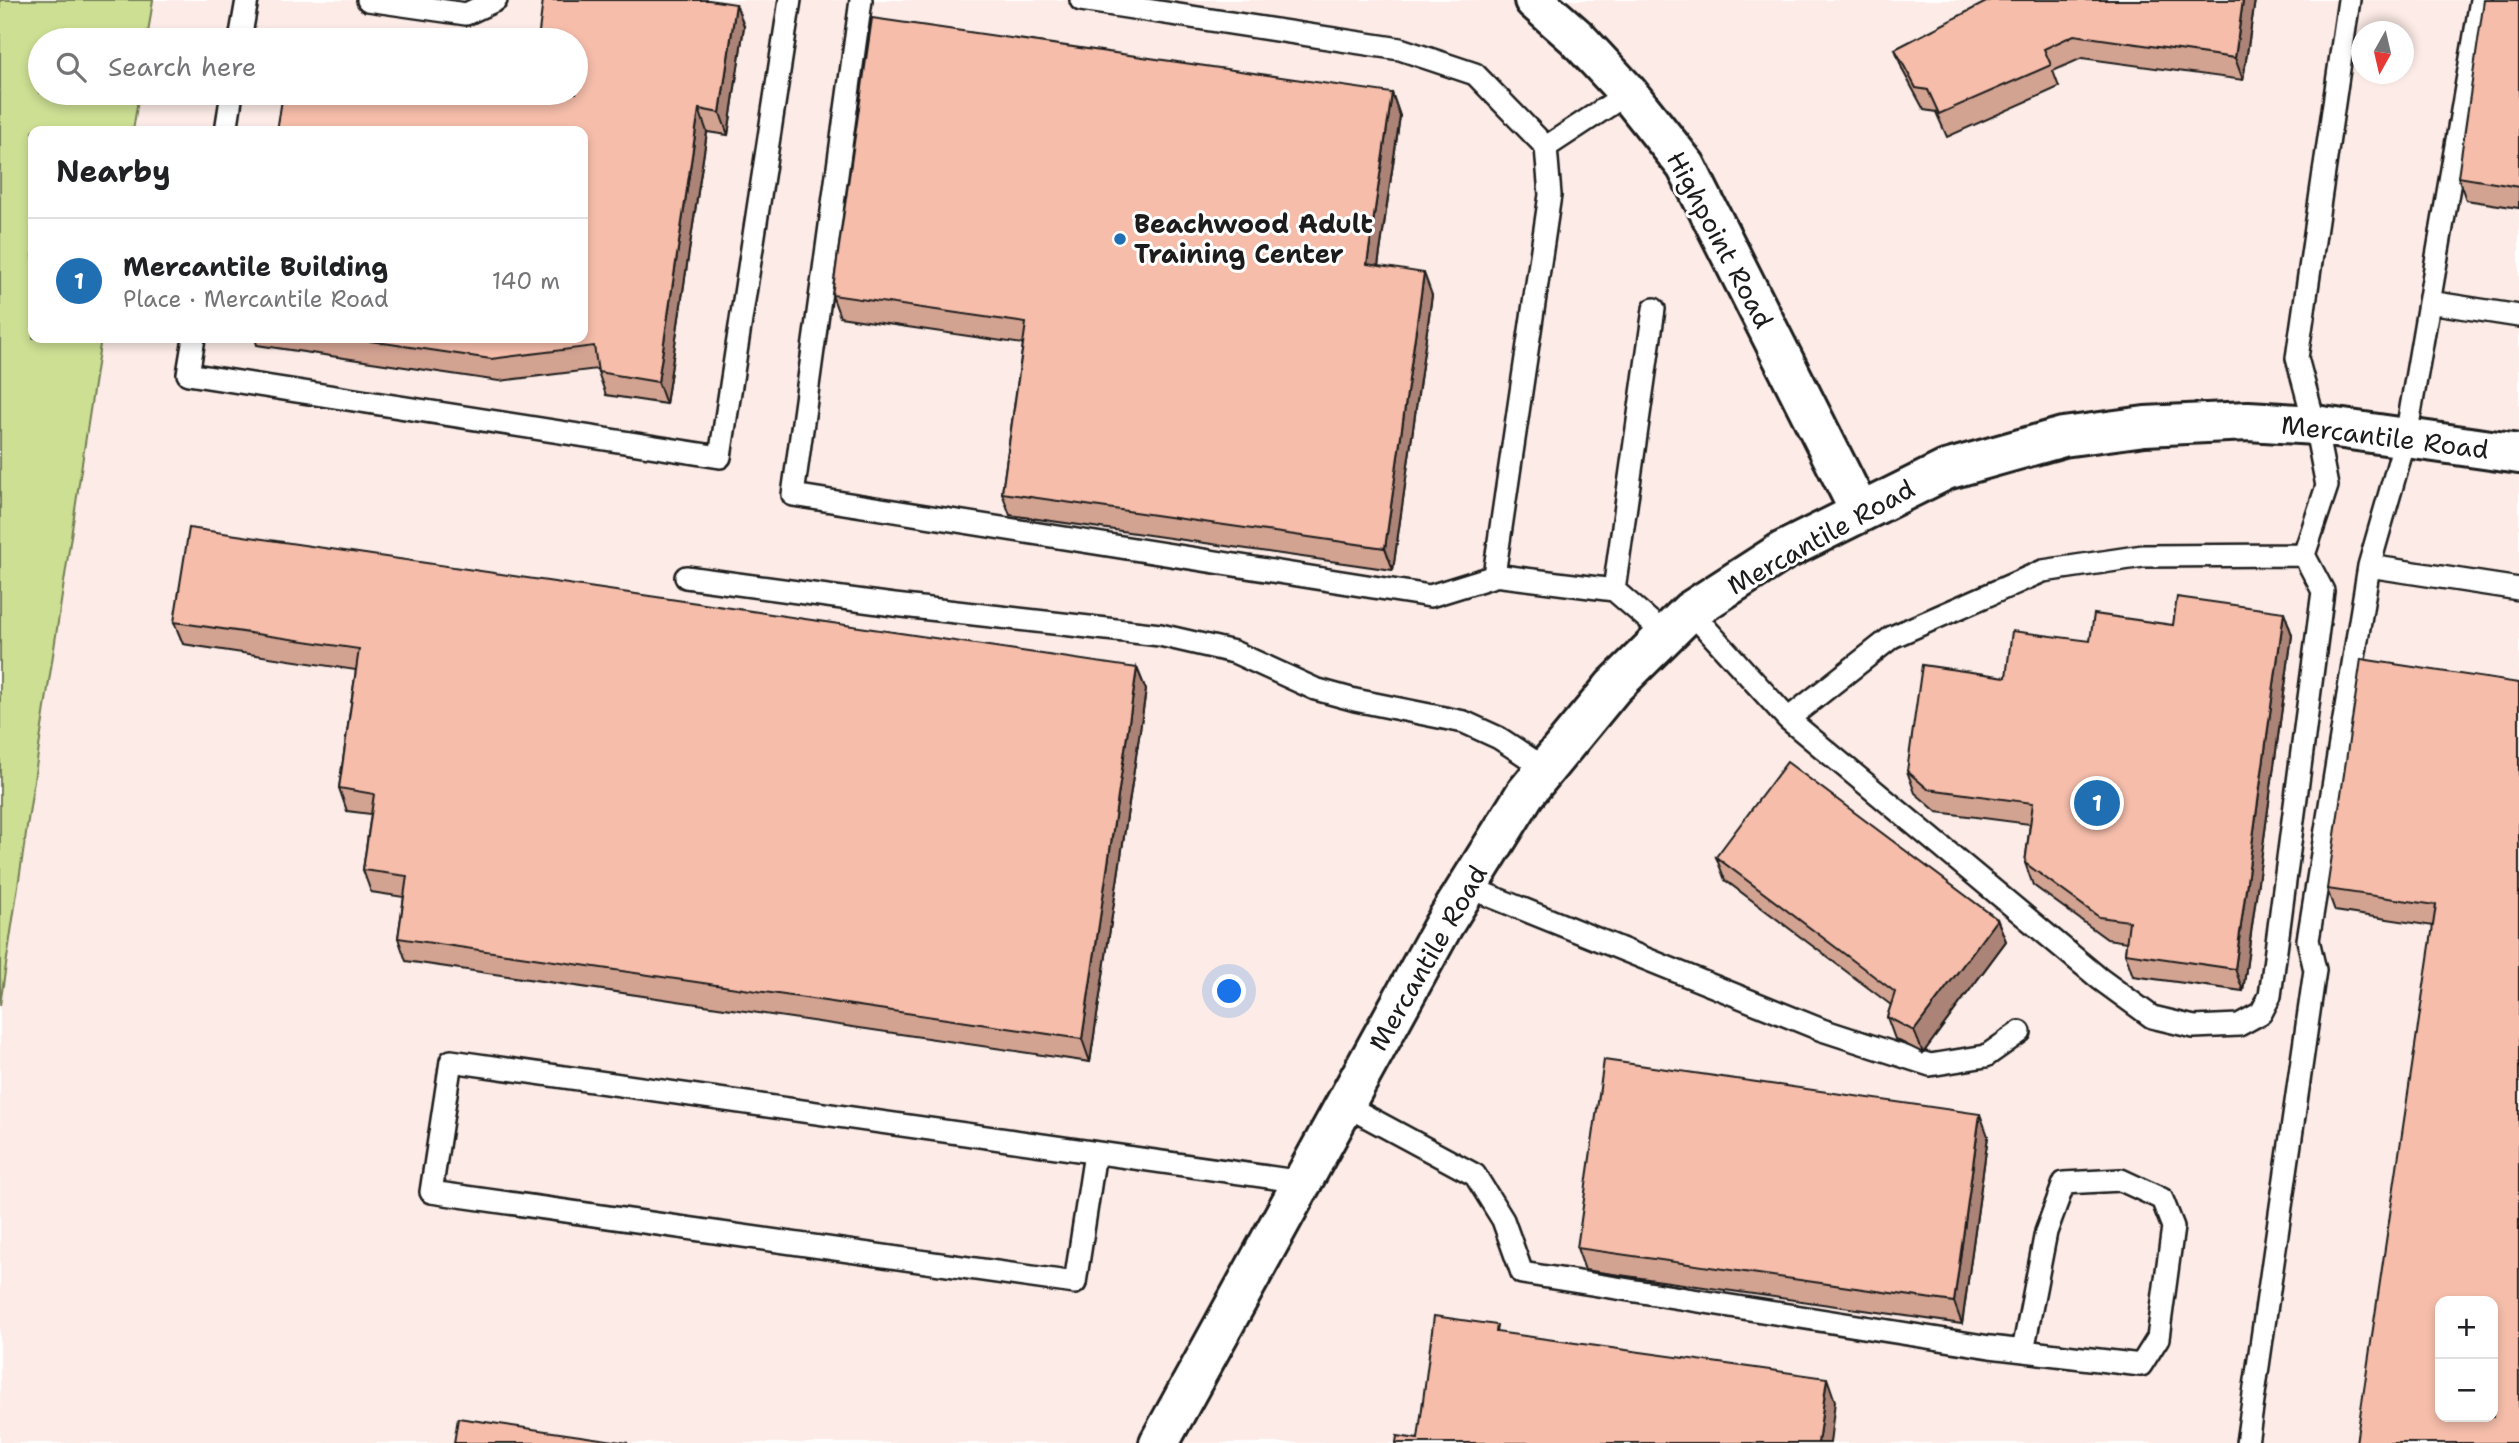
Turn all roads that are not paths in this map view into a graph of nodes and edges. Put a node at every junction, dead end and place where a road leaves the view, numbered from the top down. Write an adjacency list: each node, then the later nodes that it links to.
1 (247, 0): 10 (lane)
2 (368, 0): 3 (lane)
3 (496, 0)
4 (790, 0): 18 (lane)
5 (860, 0): 25 (lane)
6 (1081, 0): 14 (lane)
7 (1534, 0): 11 (street, Highpoint Road)
8 (2349, 0): 19 (lane)
9 (2481, 0): 15 (lane)
10 (242, 28)
11 (1628, 93): 14 (lane); 22 (street, Highpoint Road)
12 (230, 105): 13 (lane)
13 (227, 126)
14 (1546, 147): 25 (lane)
15 (2429, 302): 17 (lane); 20 (lane)
16 (1654, 309): 28 (lane)
17 (2519, 316)
18 (193, 343)
19 (2315, 425): 20 (street, Mercantile Road); 22 (street, Mercantile Road); 23 (lane)
20 (2406, 438): 21 (street, Mercantile Road); 24 (lane)
21 (2519, 454)
22 (1860, 512): 29 (street, Mercantile Road)
23 (2304, 555): 30 (lane); 30 (lane)
24 (2370, 566): 27 (lane); 39 (lane)
25 (1498, 575): 28 (lane)
26 (686, 577): 31 (lane)
27 (2519, 589)
28 (1614, 590): 29 (lane)
29 (1678, 623): 30 (lane); 31 (street, Mercantile Road)
30 (1788, 719)
31 (1546, 769): 32 (street, Mercantile Road)
32 (1468, 887): 33 (lane); 34 (street, Mercantile Road)
33 (2020, 1032)
34 (1345, 1105): 36 (street, Mercantile Road); 37 (lane)
35 (1095, 1153): 35 (lane); 36 (lane)
36 (1303, 1182): 38 (street, Mercantile Road)
37 (2023, 1351): 37 (lane)
38 (1159, 1443)
39 (2247, 1443)

